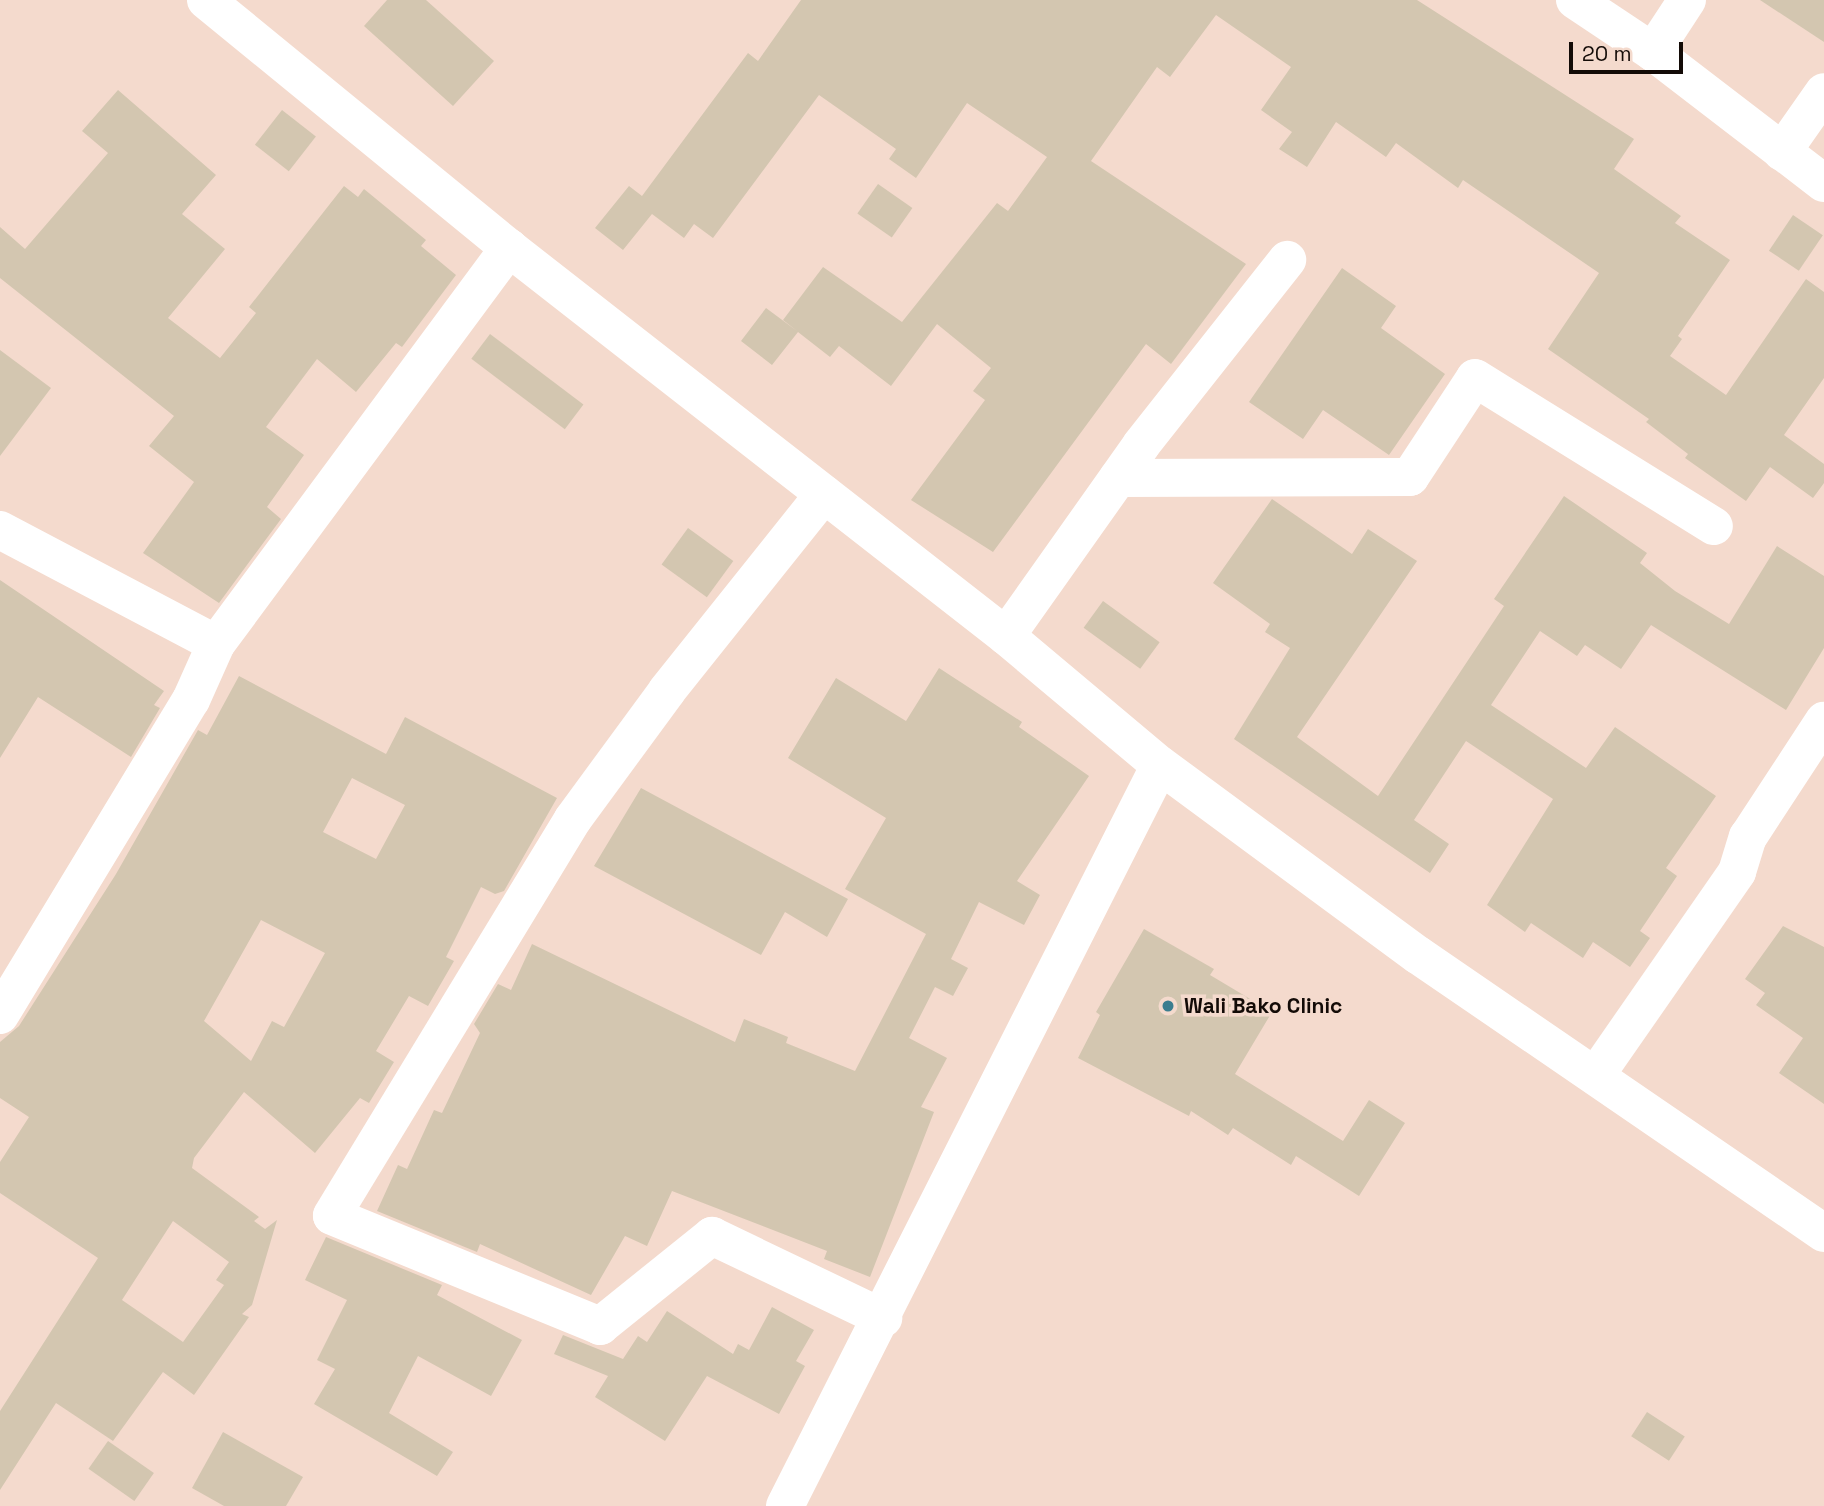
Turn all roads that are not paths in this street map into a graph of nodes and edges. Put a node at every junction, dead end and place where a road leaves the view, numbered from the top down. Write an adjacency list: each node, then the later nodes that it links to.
1 (206, 0): 8 (street)
2 (1575, 0): 4 (street)
3 (1687, 0): 4 (street)
4 (1653, 51): 6 (street)
5 (1824, 92): 6 (street)
6 (1782, 152): 7 (street)
7 (1824, 183)
8 (509, 248): 11 (street); 15 (street)
9 (1287, 260): 10 (street)
10 (1118, 478): 12 (street); 14 (street)
11 (824, 494): 14 (street); 21 (street)
12 (1714, 526)
13 (0, 530): 15 (street)
14 (1006, 636): 17 (street)
15 (216, 644): 18 (street)
16 (1824, 721): 19 (street)
17 (1160, 765): 19 (street); 21 (street)
18 (0, 1015)
19 (1596, 1075): 20 (street)
20 (1824, 1233)
21 (883, 1318): 22 (street)
22 (785, 1506)

